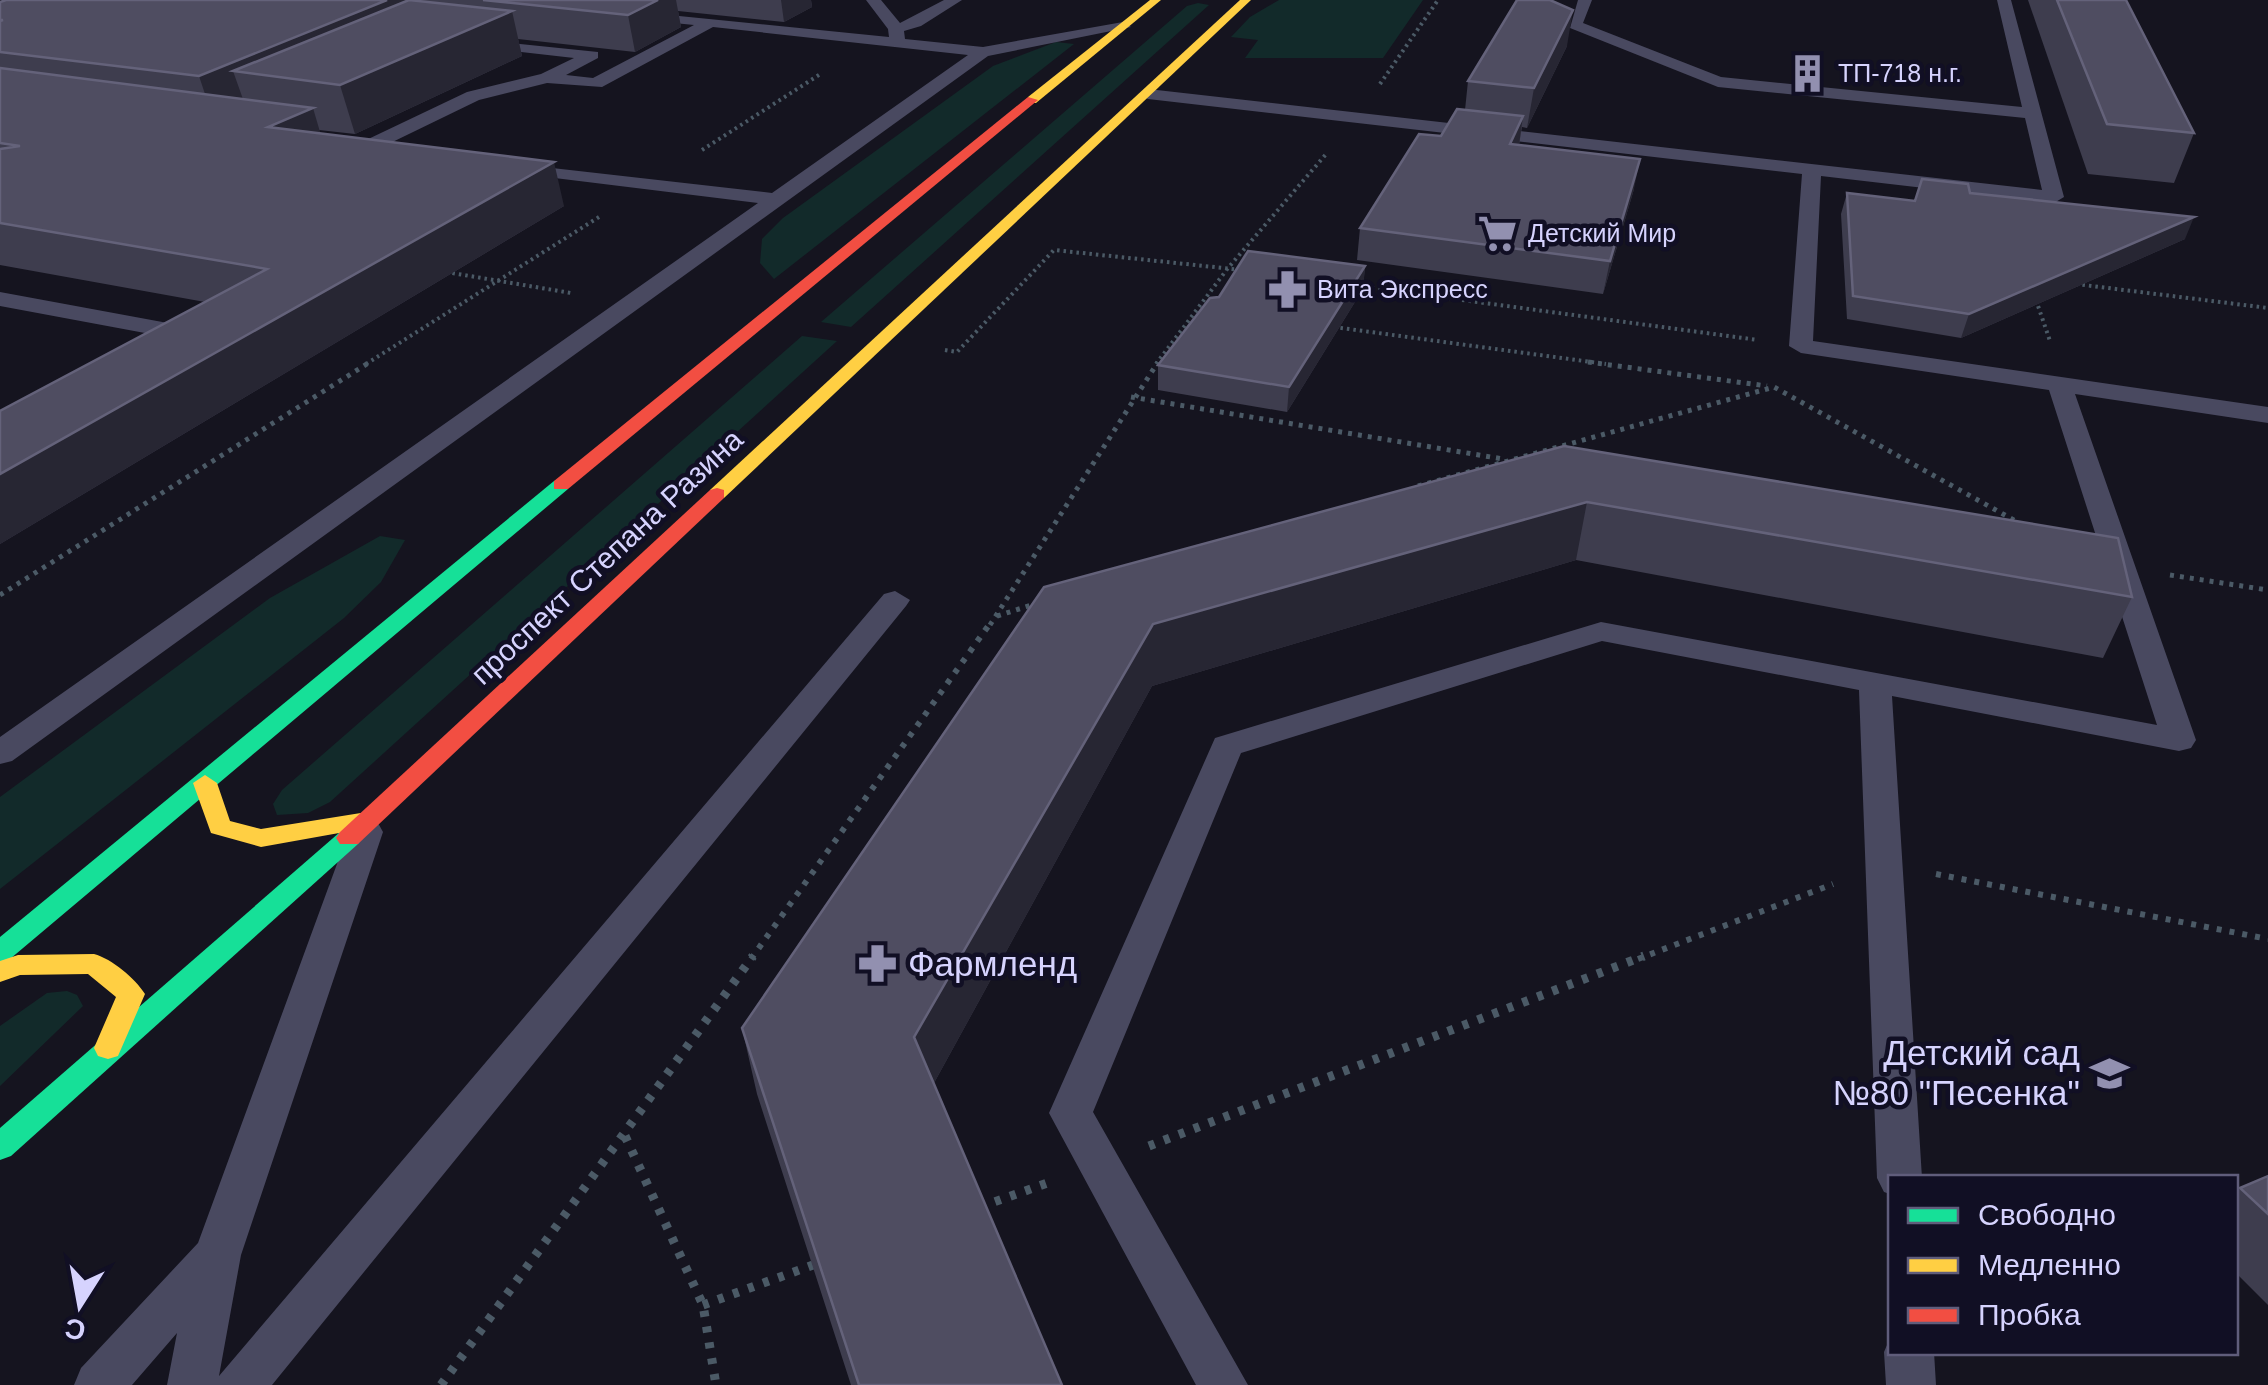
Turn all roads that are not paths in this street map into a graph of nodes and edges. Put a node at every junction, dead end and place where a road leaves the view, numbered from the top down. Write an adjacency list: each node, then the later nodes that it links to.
1 (874, 0): 10 (lane)
2 (955, 0): 10 (lane)
3 (1156, 0): 9 (main road)
4 (1246, 0): 14 (main road, проспект Степана Разина)
5 (1585, 0): 15 (lane)
6 (2004, 0): 15 (lane)
7 (616, 12): 8 (lane)
8 (711, 22): 10 (lane); 13 (lane)
9 (1123, 27): 12 (lane); 27 (main road)
10 (897, 35): 12 (lane)
11 (457, 40): 13 (lane)
12 (983, 52): 19 (lane)
13 (547, 78): 16 (lane)
14 (1148, 94): 18 (lane); 28 (main road, проспект Степана Разина)
15 (2032, 114): 18 (lane)
16 (406, 151)
17 (499, 164): 19 (lane)
18 (1812, 170): 22 (lane)
19 (772, 199): 26 (lane)
20 (0, 299): 21 (lane)
21 (150, 351)
22 (2057, 367): 23 (lane); 25 (lane)
23 (2268, 414)
24 (895, 600): 38 (lane)
25 (1875, 683): 33 (lane); 39 (lane)
26 (0, 753)
27 (205, 783): 28 (main road); 29 (main road)
28 (369, 820): 31 (main road, проспект Степана Разина); 34 (lane)
29 (0, 952)
30 (0, 972): 31 (main road)
31 (108, 1048): 32 (main road, проспект Степана Разина)
32 (0, 1147)
33 (1900, 1175)
34 (217, 1255): 36 (lane); 37 (lane)
35 (1909, 1355): 40 (lane)
36 (99, 1385)
37 (192, 1385)
38 (240, 1385)
39 (1223, 1385)
40 (1911, 1385)

